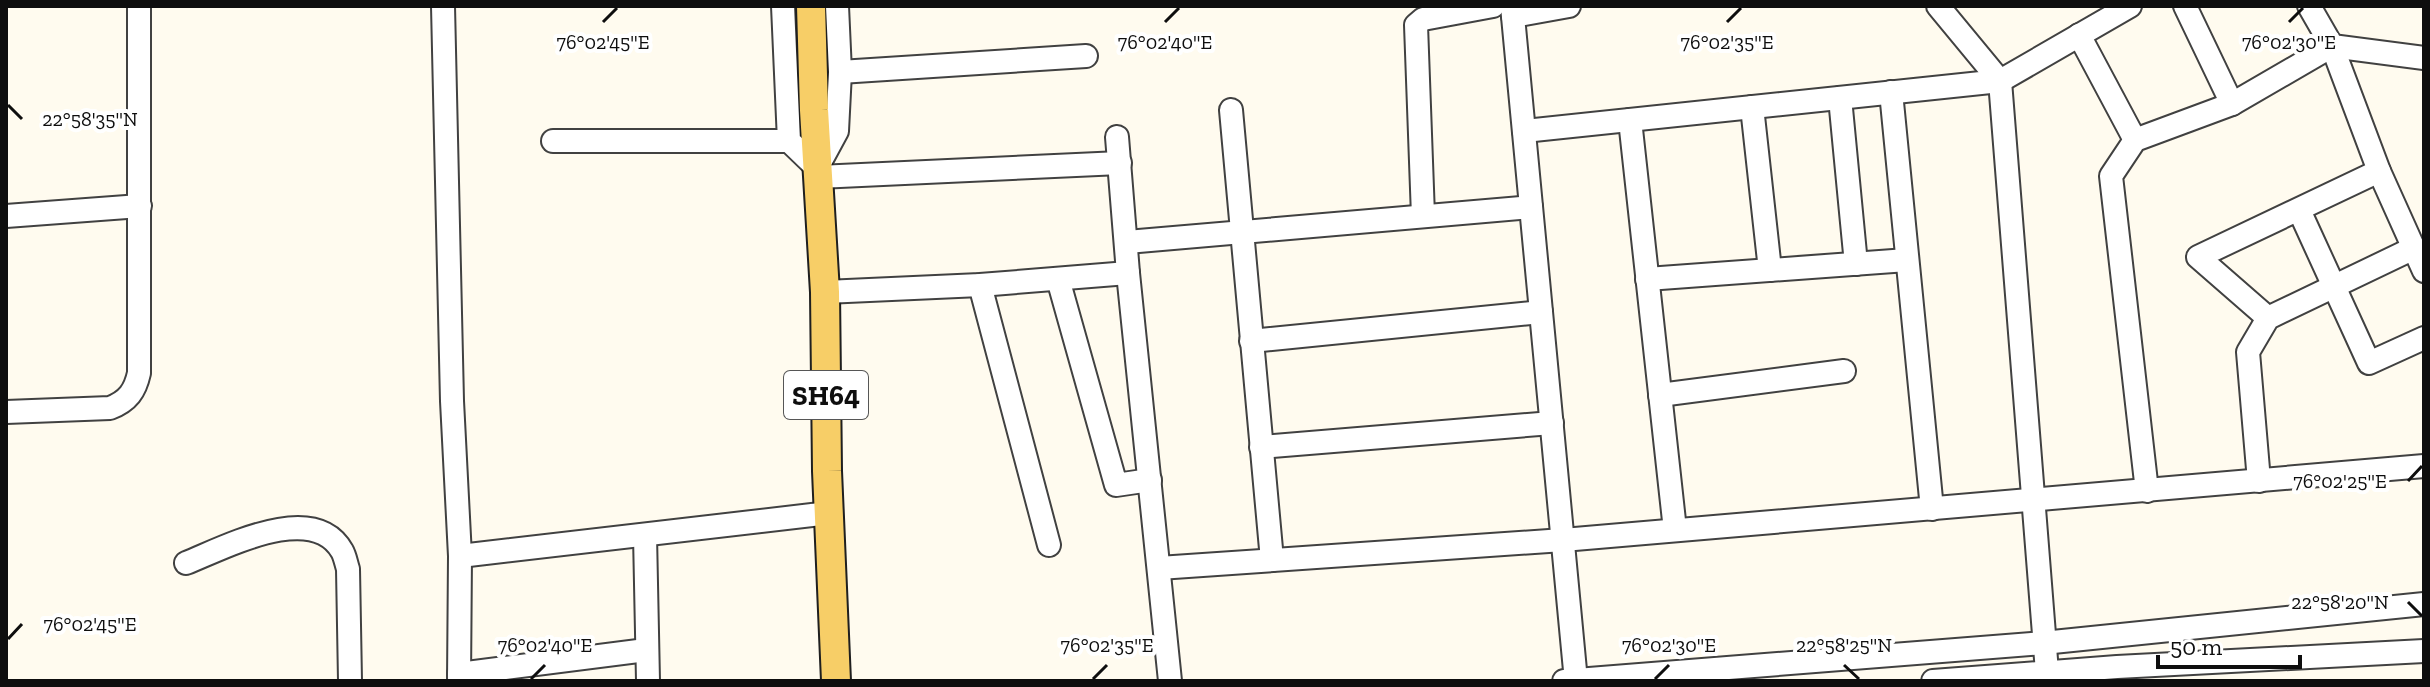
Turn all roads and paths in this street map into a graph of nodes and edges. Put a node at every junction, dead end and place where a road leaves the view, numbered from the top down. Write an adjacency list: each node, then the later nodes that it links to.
1 (139, 6): 32 (street)
2 (443, 6): 70 (street)
3 (783, 6): 28 (street)
4 (811, 6): 31 (main road, SH64)
5 (837, 6): 16 (street)
6 (1569, 6): 11 (street)
7 (2130, 6): 12 (street)
8 (2185, 6): 20 (street)
9 (2309, 6): 13 (street)
10 (1941, 7): 17 (street)
11 (1506, 9): 24 (street); 36 (street)
12 (2079, 35): 17 (street); 26 (street)
13 (2332, 46): 15 (street); 20 (street); 30 (street)
14 (1086, 56): 16 (street)
15 (2424, 58)
16 (840, 72): 31 (street)
17 (2000, 81): 18 (street); 63 (street)
18 (1891, 92): 19 (street); 40 (street)
19 (1840, 98): 21 (street); 41 (street)
20 (2232, 104): 26 (street)
21 (1752, 107): 23 (street); 42 (street)
22 (1231, 110): 37 (street)
23 (1630, 120): 24 (street); 46 (street)
24 (1524, 131): 33 (street)
25 (1117, 137): 29 (street)
26 (2135, 140): 62 (street)
27 (553, 141): 28 (street)
28 (789, 141): 31 (street)
29 (1120, 163): 31 (street); 38 (street)
30 (2379, 171): 34 (street); 39 (street)
31 (818, 172): 49 (main road, SH64)
32 (140, 206): 35 (street); 56 (street)
33 (1531, 207): 36 (street); 50 (street)
34 (2299, 210): 48 (street); 51 (street)
35 (6, 216)
36 (1423, 216): 37 (street)
37 (1241, 232): 38 (street); 53 (street)
38 (1127, 242): 44 (street)
39 (2414, 248): 43 (street); 48 (street)
40 (1907, 260): 41 (street); 64 (street)
41 (1856, 264): 42 (street)
42 (1770, 270): 46 (street)
43 (2424, 271)
44 (1128, 273): 45 (street); 60 (street)
45 (1058, 279): 47 (street); 60 (street)
46 (1647, 279): 55 (street)
47 (980, 285): 49 (street); 69 (street)
48 (2334, 286): 51 (street); 52 (street)
49 (825, 292): 65 (main road, SH64)
50 (1541, 312): 53 (street); 57 (street)
51 (2268, 318): 61 (street)
52 (2424, 338)
53 (1251, 341): 58 (street)
54 (1844, 371): 55 (street)
55 (1660, 395): 66 (street)
56 (6, 412)
57 (1552, 423): 58 (street); 68 (street)
58 (1261, 447): 71 (street)
59 (2424, 466): 61 (street)
60 (1150, 480): 73 (street)
61 (2259, 481): 62 (street)
62 (2147, 491): 63 (street)
63 (2032, 501): 64 (street); 75 (street)
64 (1932, 509): 66 (street)
65 (829, 513): 67 (street); 84 (main road, SH64)
66 (1675, 530): 68 (street)
67 (645, 535): 70 (street); 76 (street)
68 (1563, 540): 71 (street); 81 (street)
69 (1049, 545)
70 (460, 556): 80 (street)
71 (1272, 560): 73 (street)
72 (186, 563): 82 (street)
73 (1159, 568): 85 (street)
74 (2424, 604): 75 (street)
75 (2043, 643): 78 (street); 81 (street)
76 (646, 650): 80 (street); 83 (street)
77 (2424, 651): 79 (street)
78 (2047, 672): 79 (street); 87 (street)
79 (2117, 674)
80 (459, 678)
81 (1576, 680): 86 (street)
82 (350, 681)
83 (648, 681)
84 (836, 681)
85 (1170, 681)
86 (1564, 681)
87 (1933, 681)

